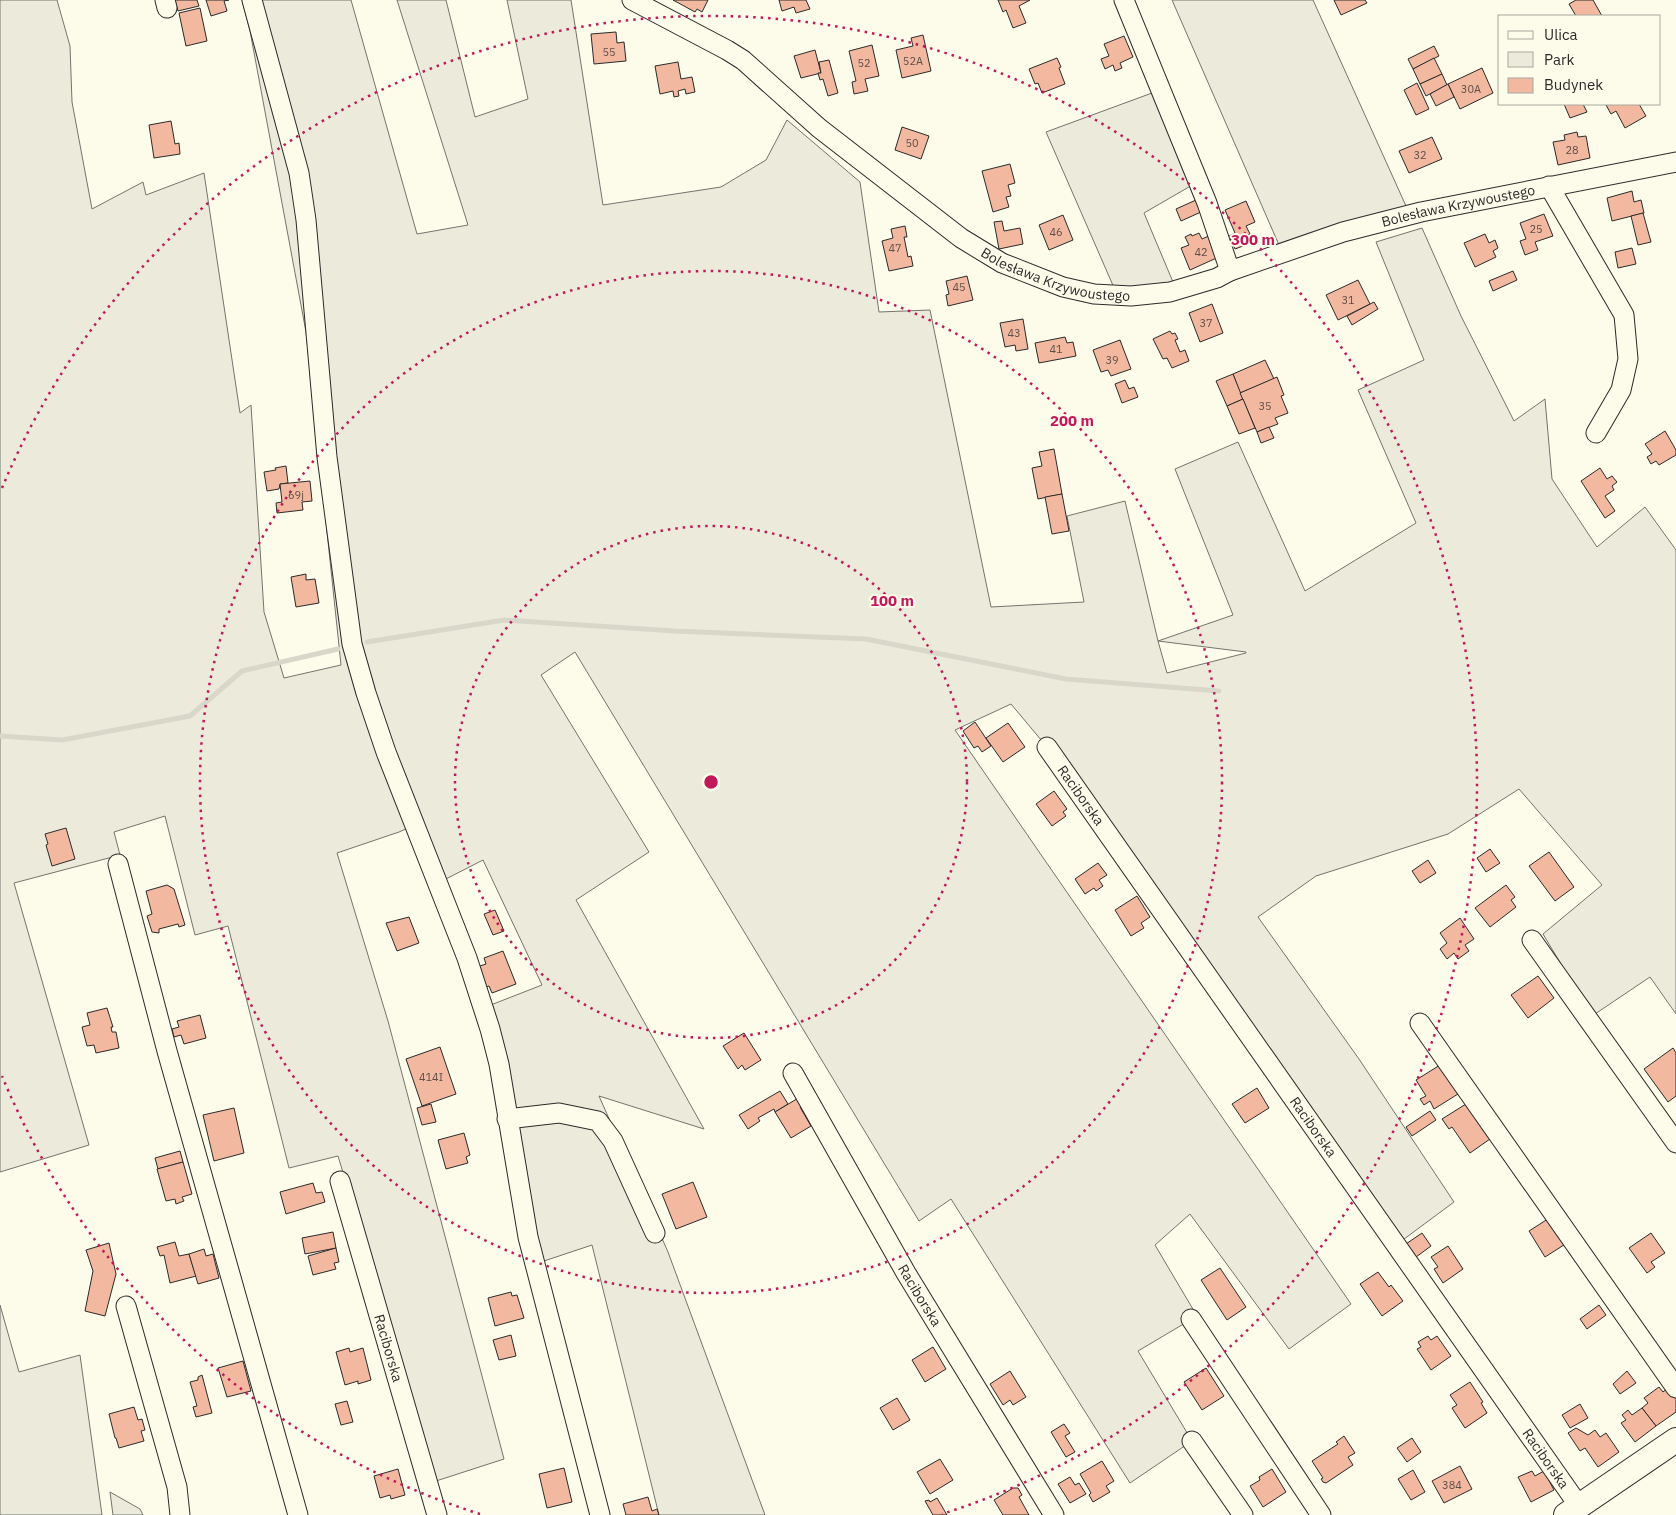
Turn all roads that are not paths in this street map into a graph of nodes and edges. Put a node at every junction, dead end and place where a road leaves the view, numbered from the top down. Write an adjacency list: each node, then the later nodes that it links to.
1 (252, 0): 13 (street)
2 (632, 0): 6 (street, Bolesława Krzywoustego)
3 (1124, 0): 6 (street)
4 (1676, 162): 5 (street, Bolesława Krzywoustego)
5 (1549, 186): 6 (street, Bolesława Krzywoustego); 7 (street, Bolesława Krzywoustego)
6 (1230, 271)
7 (1596, 433)
8 (1048, 747): 22 (street, Raciborska)
9 (118, 864): 24 (street)
10 (1532, 940): 14 (street)
11 (1420, 1023): 19 (street)
12 (793, 1073): 27 (street, Raciborska)
13 (507, 1119): 16 (street); 26 (street)
14 (1676, 1143)
15 (340, 1181): 25 (street, Raciborska)
16 (655, 1233)
17 (126, 1306): 23 (street)
18 (1191, 1319): 29 (street)
19 (1676, 1388)
20 (1676, 1440): 22 (main road, Raciborska)
21 (1192, 1441): 28 (street)
22 (1572, 1511)
23 (180, 1515)
24 (298, 1515)
25 (437, 1515)
26 (600, 1515)
27 (1054, 1515)
28 (1243, 1515)
29 (1321, 1515)

